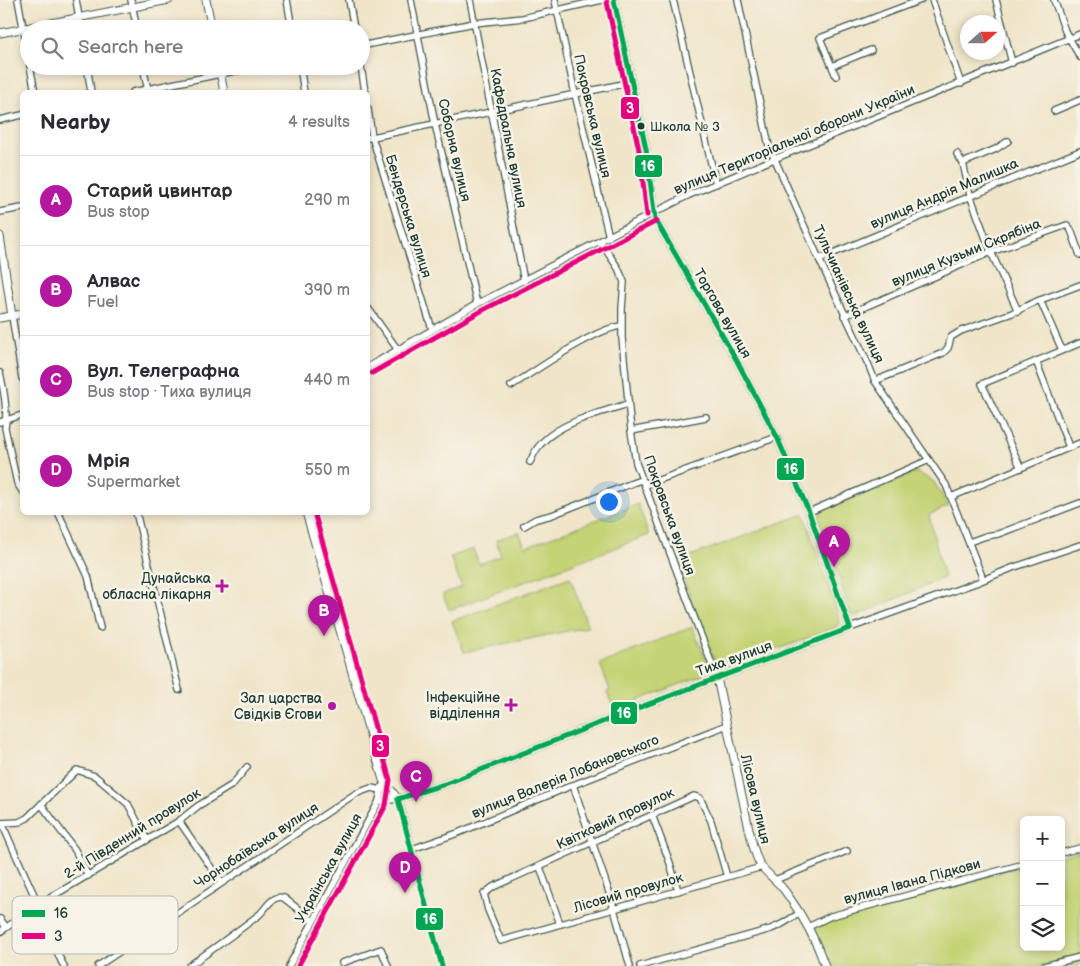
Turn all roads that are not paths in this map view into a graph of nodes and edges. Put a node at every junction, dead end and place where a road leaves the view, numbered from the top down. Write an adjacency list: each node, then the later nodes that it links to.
1 (18, 0): 21 (street)
2 (76, 0): 20 (street)
3 (169, 0): 18 (main road)
4 (206, 0): 24 (main road)
5 (287, 0): 25 (street)
6 (349, 0): 26 (street)
7 (411, 0): 31 (street, Соборна вулиця)
8 (470, 0): 27 (street, Кафедральна вулиця)
9 (554, 0): 19 (street, Покровська вулиця)
10 (602, 0): 19 (street)
11 (614, 0): 46 (main road, Торгова вулиця)
12 (674, 0): 68 (street)
13 (738, 0): 66 (street, Тульчианівська вулиця)
14 (921, 0): 37 (street)
15 (932, 0): 47 (street)
16 (996, 0): 36 (street)
17 (1054, 0): 32 (street)
18 (132, 4): 20 (main road); 23 (street)
19 (557, 10): 27 (street); 55 (street, Покровська вулиця)
20 (79, 18): 22 (main road)
21 (21, 20)
22 (69, 20)
23 (135, 20)
24 (210, 20)
25 (290, 20)
26 (352, 20)
27 (474, 23): 31 (street); 57 (street, Кафедральна вулиця)
28 (20, 30): 29 (main road)
29 (0, 33)
30 (1080, 34): 32 (street, вулиця Територіальної оборони України)
31 (418, 36): 33 (street); 61 (street, Соборна вулиця)
32 (1070, 39): 35 (street); 36 (street, вулиця Територіальної оборони України)
33 (370, 44)
34 (871, 50): 37 (street)
35 (1080, 57)
36 (1012, 63): 47 (street, вулиця Територіальної оборони України)
37 (832, 66): 45 (street)
38 (32, 75): 48 (street)
39 (88, 75): 49 (street)
40 (145, 75): 50 (street)
41 (217, 75): 51 (street)
42 (221, 75): 52 (main road)
43 (301, 75): 53 (street)
44 (362, 75): 54 (street)
45 (836, 76)
46 (632, 82): 55 (street); 72 (main road, Торгова вулиця)
47 (961, 84): 66 (street, вулиця Територіальної оборони України)
48 (35, 90)
49 (91, 90)
50 (148, 90)
51 (152, 90)
52 (224, 90)
53 (304, 90)
54 (365, 90)
55 (575, 94): 57 (street); 74 (street, Покровська вулиця)
56 (1080, 100): 58 (street)
57 (491, 111): 61 (street); 79 (street, Кафедральна вулиця)
58 (1054, 111)
59 (20, 115): 60 (street)
60 (0, 120)
61 (435, 124): 62 (street); 82 (street, Соборна вулиця)
62 (370, 137): 90 (street, Бендерська вулиця)
63 (1008, 141): 67 (street)
64 (1080, 151): 69 (street, вулиця Андрія Малишка)
65 (957, 154): 67 (street)
66 (774, 159): 68 (street, вулиця Територіальної оборони України); 78 (street, Тульчианівська вулиця)
67 (963, 163): 69 (street)
68 (716, 184): 72 (street, вулиця Територіальної оборони України)
69 (970, 195): 76 (street); 78 (street, вулиця Андрія Малишка)
70 (20, 208): 71 (street)
71 (0, 212)
72 (654, 214): 74 (street, вулиця Територіальної оборони України); 105 (main road, Торгова вулиця)
73 (0, 236): 86 (main road)
74 (609, 237): 75 (street, вулиця Територіальної оборони України)
75 (600, 242): 79 (street, вулиця Територіальної оборони України); 89 (street, Покровська вулиця)
76 (991, 252): 77 (street, вулиця Кузьми Скрябіна); 84 (street); 87 (street, вулиця Кузьми Скрябіна)
77 (1080, 255)
78 (818, 259): 87 (street, Тульчианівська вулиця)
79 (524, 280): 82 (street, вулиця Територіальної оборони України)
80 (1080, 285): 81 (street)
81 (1040, 300): 84 (street); 93 (street)
82 (477, 304): 90 (street, вулиця Територіальної оборони України)
83 (370, 311): 92 (street)
84 (1018, 311): 98 (street)
85 (20, 314): 86 (main road)
86 (12, 316): 88 (main road); 95 (street)
87 (844, 316): 98 (street, Тульчианівська вулиця)
88 (0, 318)
89 (621, 326): 99 (street); 100 (street, Покровська вулиця)
90 (432, 329): 92 (street, вулиця Територіальної оборони України)
91 (1080, 343): 93 (street)
92 (398, 350): 96 (street, вулиця Територіальної оборони України)
93 (1062, 350): 94 (street)
94 (1036, 361): 107 (street); 110 (street)
95 (20, 366)
96 (370, 367)
97 (0, 373): 103 (street)
98 (875, 381): 108 (street, Тульчианівська вулиця)
99 (511, 386)
100 (628, 404): 104 (street, Покровська вулиця); 109 (street)
101 (20, 416): 103 (street)
102 (706, 417): 104 (street)
103 (3, 421): 112 (street)
104 (631, 431): 111 (street, Покровська вулиця)
105 (777, 437): 111 (street); 115 (main road, Торгова вулиця)
106 (1080, 443): 107 (street)
107 (1069, 447): 110 (street)
108 (929, 460): 113 (street, Тульчианівська вулиця); 115 (street)
109 (530, 462)
110 (1021, 468): 113 (street)
111 (642, 480): 119 (street); 125 (street, Покровська вулиця)
112 (20, 488)
113 (951, 497): 120 (street, Тульчианівська вулиця)
114 (1080, 503): 120 (street)
115 (809, 512): 124 (main road, Торгова вулиця)
116 (59, 515): 123 (street)
117 (137, 515): 126 (street)
118 (307, 515): 129 (main road)
119 (524, 526)
120 (968, 542): 122 (street, Тульчианівська вулиця)
121 (1080, 545): 122 (street, Тиха вулиця)
122 (983, 580): 124 (street, Тиха вулиця)
123 (100, 628)
124 (850, 628): 125 (main road, Тиха вулиця)
125 (718, 678): 127 (main road, Лісова вулиця); 132 (main road, Тиха вулиця)
126 (179, 690)
127 (727, 725): 130 (street, вулиця Валерія Лобановського); 146 (main road, Лісова вулиця)
128 (248, 766): 136 (street, 2-й Південний провулок)
129 (383, 780): 131 (street, Українська вулиця); 132 (main road)
130 (574, 785): 139 (street); 141 (street, вулиця Валерія Лобановського)
131 (382, 790): 133 (street, Українська вулиця); 150 (street, Чорнобаївська вулиця)
132 (398, 799): 133 (street); 141 (street)
133 (379, 801): 158 (street, Українська вулиця)
134 (41, 804): 137 (street); 138 (street); 147 (street)
135 (652, 815): 139 (street, Квітковий провулок); 148 (street, Квітковий провулок); 151 (street)
136 (180, 821): 138 (street, 2-й Південний провулок); 150 (street)
137 (1, 823): 152 (street)
138 (147, 840): 147 (street, 2-й Південний провулок)
139 (592, 843): 145 (street, Квітковий провулок); 154 (street)
140 (1080, 848): 143 (street)
141 (412, 849): 174 (street)
142 (847, 851): 149 (street)
143 (1065, 852)
144 (1020, 865): 162 (street, вулиця Івана Підкови)
145 (540, 866): 160 (street); 164 (street, Квітковий провулок)
146 (762, 867): 148 (street, Лісовий провулок); 149 (main road, Лісова вулиця)
147 (88, 876): 153 (street, 2-й Південний провулок)
148 (727, 878): 151 (street, Лісовий провулок)
149 (775, 880): 156 (main road, Лісова вулиця)
150 (221, 882): 155 (street, Чорнобаївська вулиця)
151 (678, 891): 154 (street, Лісовий провулок)
152 (34, 896)
153 (55, 896)
154 (614, 910): 160 (street, Лісовий провулок); 175 (street)
155 (178, 911)
156 (800, 913): 162 (main road, Лісова вулиця); 176 (street)
157 (0, 919): 161 (street)
158 (313, 921): 171 (street); 172 (street, Українська вулиця)
159 (12, 922): 161 (street, 2-й Південний провулок)
160 (560, 924): 164 (street, Лісовий провулок)
161 (6, 926): 163 (street, 2-й Південний провулок)
162 (808, 927): 177 (main road, Лісова вулиця)
163 (0, 932)
164 (501, 941)
165 (57, 954): 169 (street)
166 (116, 954): 170 (street, Чорнобаївська вулиця)
167 (1080, 957): 178 (street)
168 (342, 962): 173 (street)
169 (64, 966)
170 (98, 966)
171 (189, 966)
172 (289, 966)
173 (388, 966)
174 (442, 966)
175 (630, 966)
176 (640, 966)
177 (825, 966)
178 (1044, 966)

